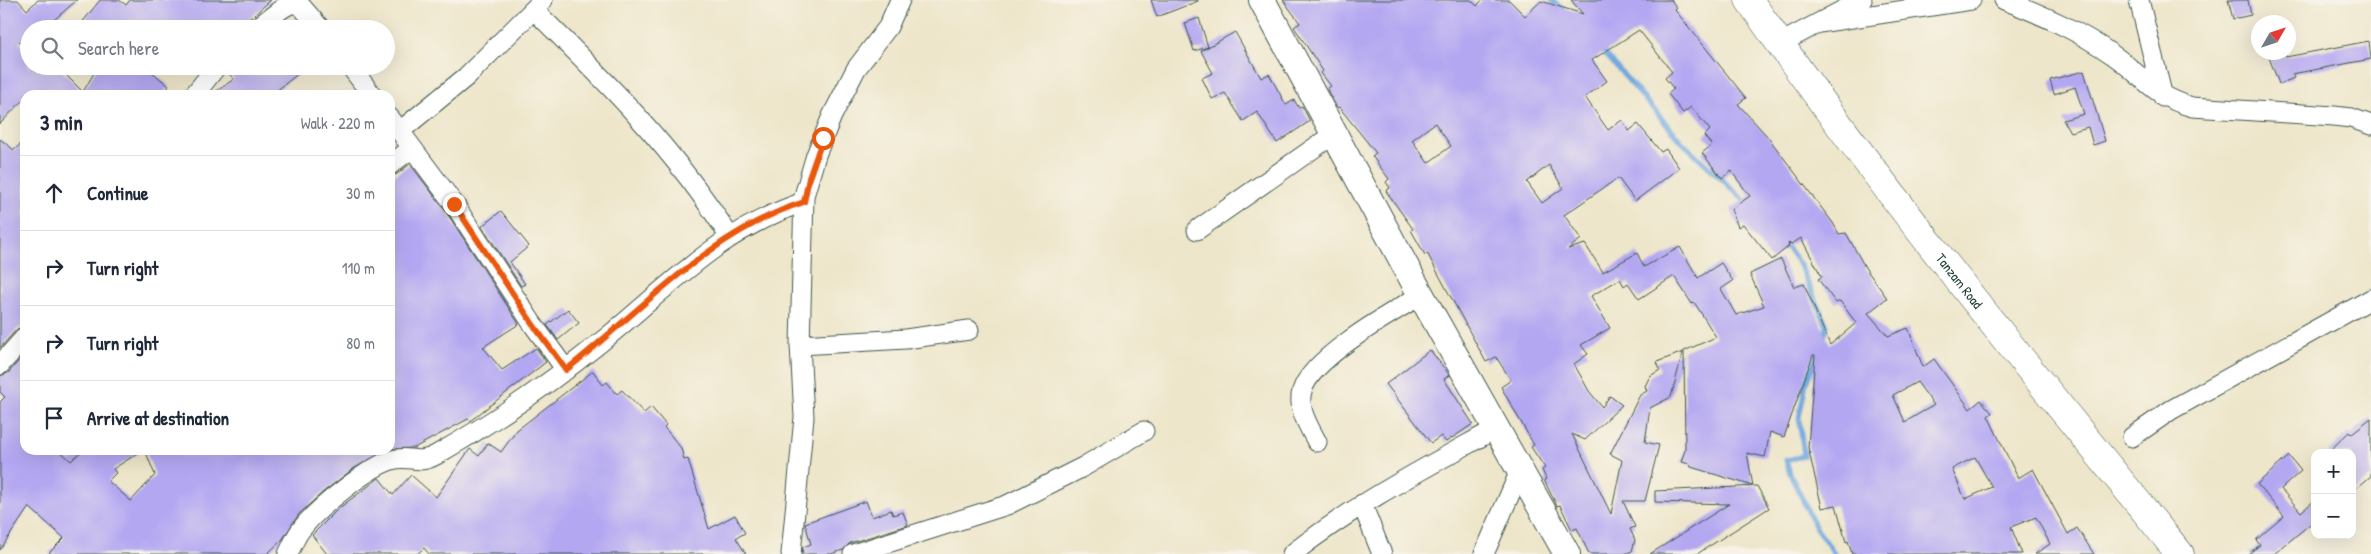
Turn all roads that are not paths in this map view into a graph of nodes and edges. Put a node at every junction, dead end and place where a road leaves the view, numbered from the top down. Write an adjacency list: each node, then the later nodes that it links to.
1 (900, 0): 23 (street)
2 (1262, 0): 20 (main road)
3 (1749, 0): 12 (highway, Tanzam Road)
4 (1862, 0): 11 (street)
5 (1971, 0): 11 (street)
6 (2004, 0): 17 (street)
7 (2139, 0): 17 (street)
8 (539, 5): 18 (street); 25 (street)
9 (267, 20): 10 (street)
10 (313, 20)
11 (1819, 23): 12 (street)
12 (1780, 44): 46 (highway, Tanzam Road)
13 (210, 75): 15 (street)
14 (357, 75): 16 (street)
15 (198, 90)
16 (368, 90)
17 (2163, 97): 19 (street)
18 (395, 124): 21 (street)
19 (2369, 128)
20 (1334, 134): 24 (street); 26 (main road)
21 (412, 148): 22 (street); 32 (street)
22 (395, 161)
23 (804, 202): 25 (street); 30 (street)
24 (1197, 230)
25 (729, 236): 32 (street)
26 (1421, 296): 33 (main road); 36 (street)
27 (2371, 299): 35 (street)
28 (969, 330): 30 (street)
29 (20, 343): 31 (street)
30 (800, 346): 40 (street)
31 (0, 365)
32 (566, 370): 39 (street)
33 (1497, 428): 37 (main road); 38 (street)
34 (1144, 430): 41 (street)
35 (2132, 438)
36 (1317, 442)
37 (1520, 470): 44 (street); 45 (main road)
38 (1362, 504): 42 (street); 43 (street)
39 (288, 554)
40 (791, 554)
41 (853, 554)
42 (1292, 554)
43 (1382, 554)
44 (1484, 554)
45 (1567, 554)
46 (2180, 554)

